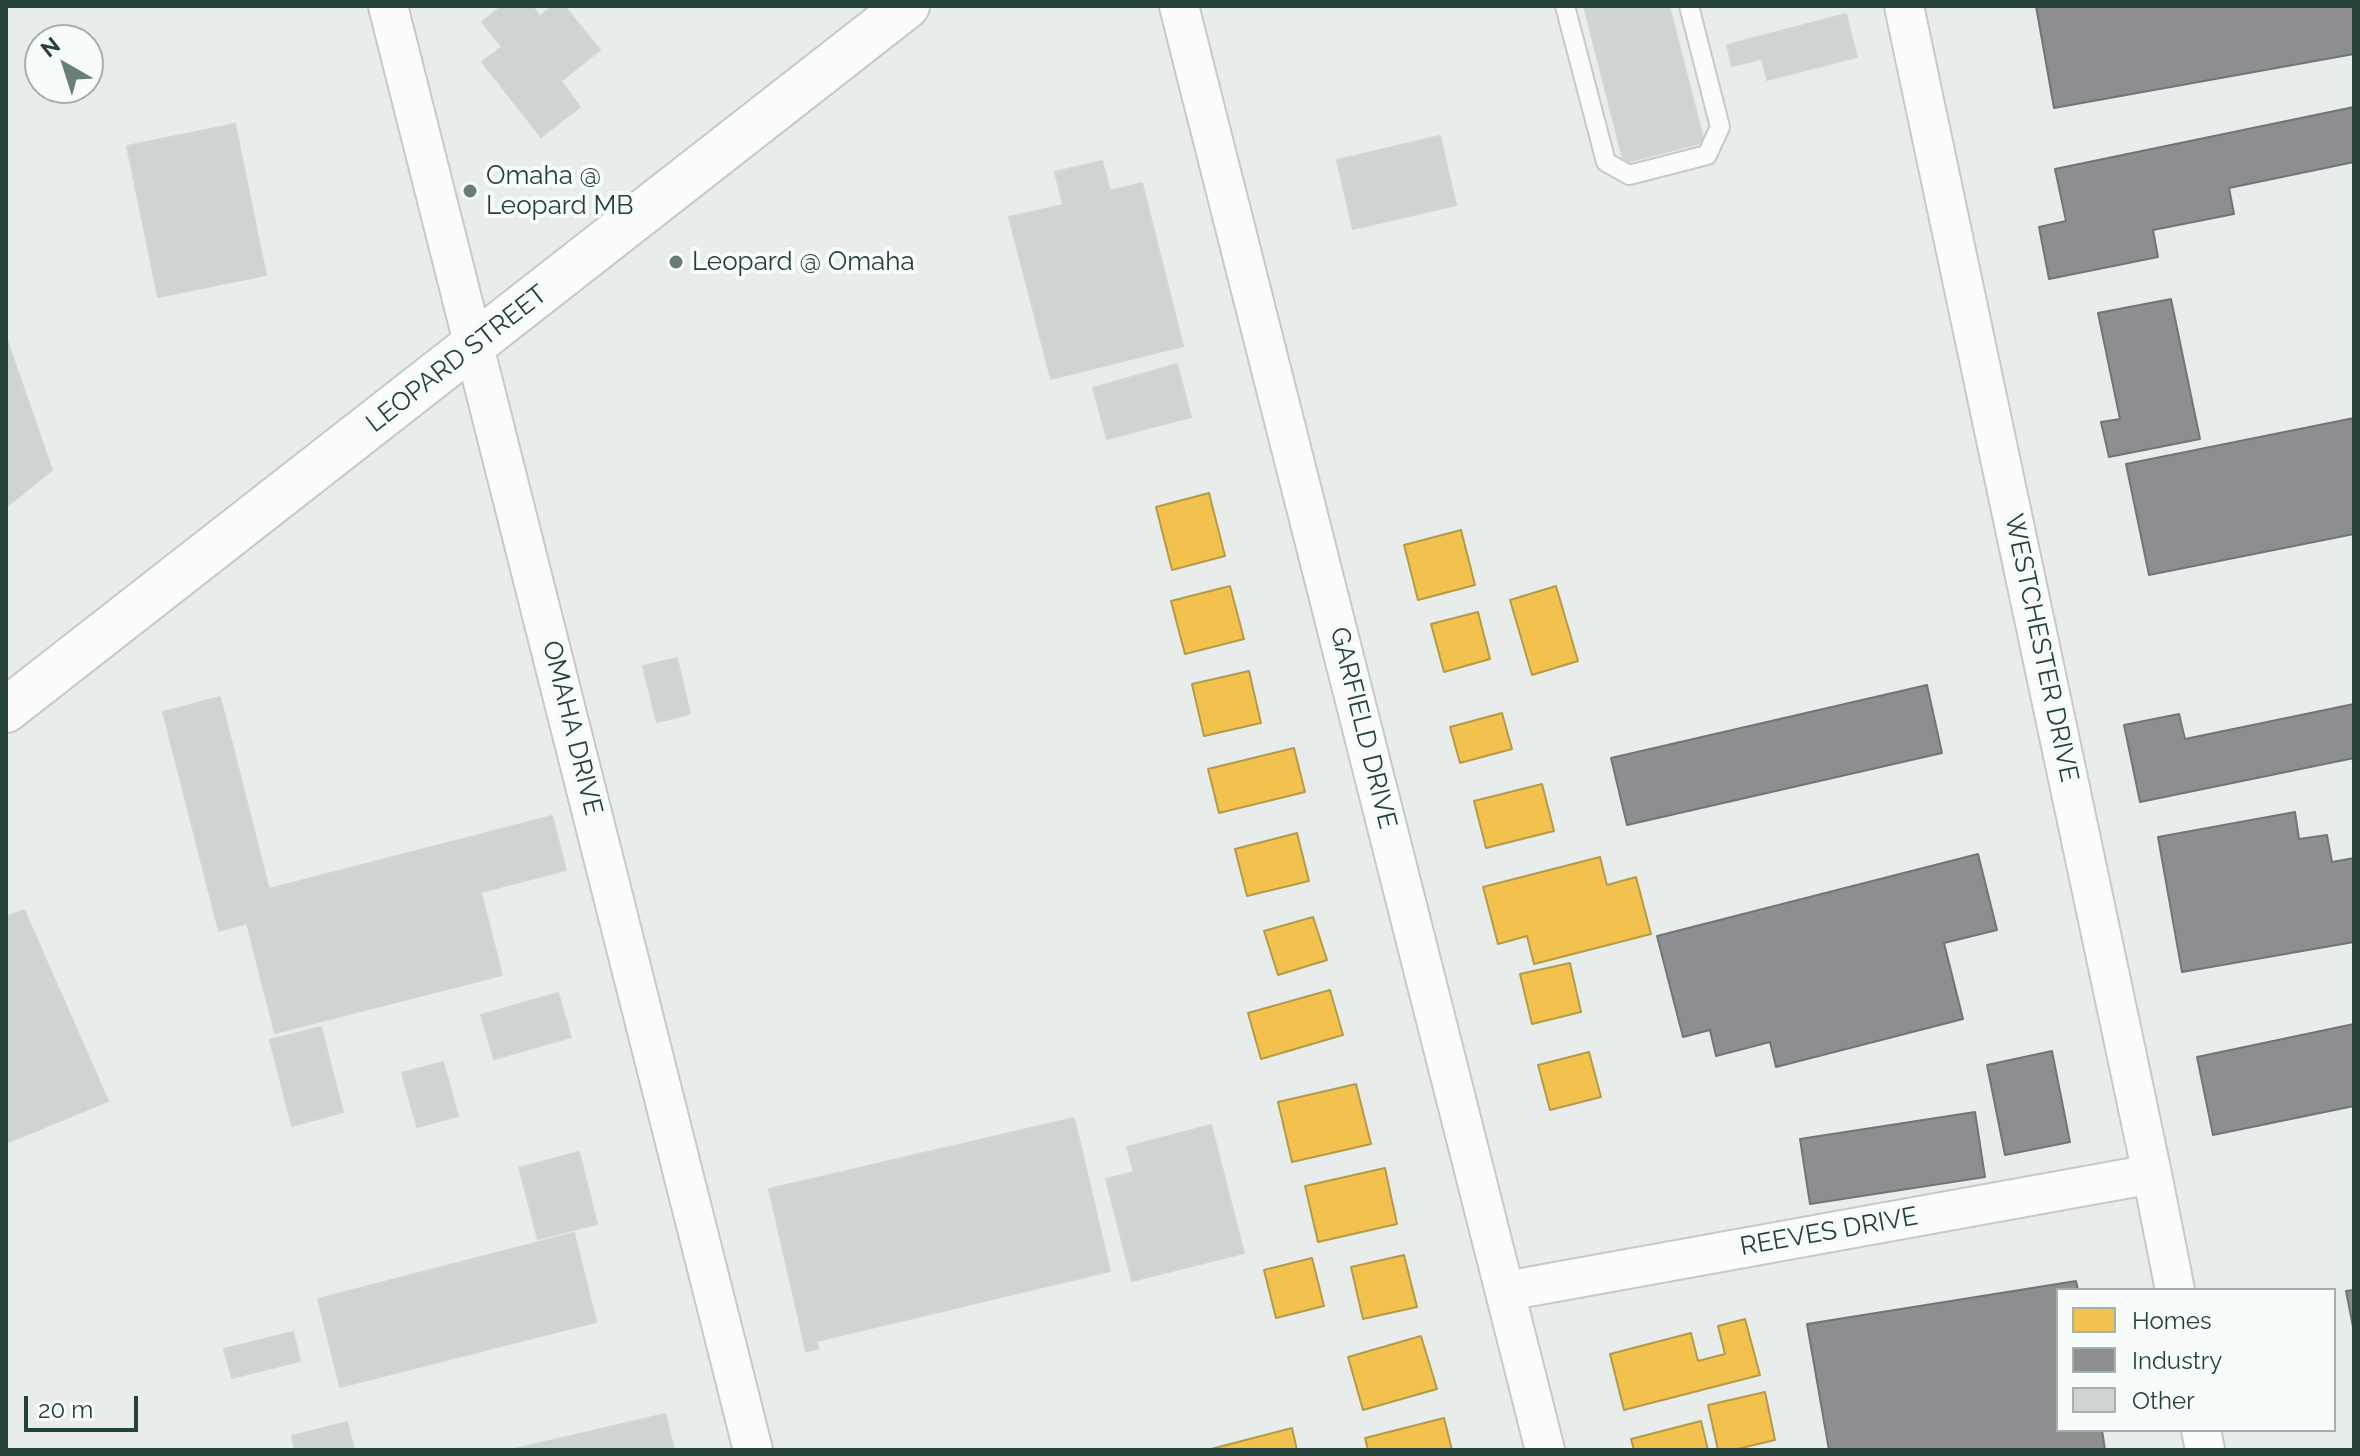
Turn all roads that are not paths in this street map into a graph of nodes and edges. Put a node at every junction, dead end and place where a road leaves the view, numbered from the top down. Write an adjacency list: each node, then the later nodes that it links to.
1 (388, 6): 7 (street, OMAHA DRIVE)
2 (907, 6): 7 (main road, LEOPARD STREET)
3 (1179, 6): 11 (street, GARFIELD DRIVE)
4 (1565, 6): 5 (lane)
5 (1689, 6)
6 (1904, 6): 9 (street, WESTCHESTER DRIVE)
7 (476, 345): 8 (main road, LEOPARD STREET); 12 (street, OMAHA DRIVE)
8 (6, 710)
9 (2152, 1174): 10 (street, WESTCHESTER DRIVE); 11 (street, REEVES DRIVE)
10 (2175, 1288)
11 (1506, 1291): 13 (street, GARFIELD DRIVE)
12 (753, 1450)
13 (1545, 1450)

